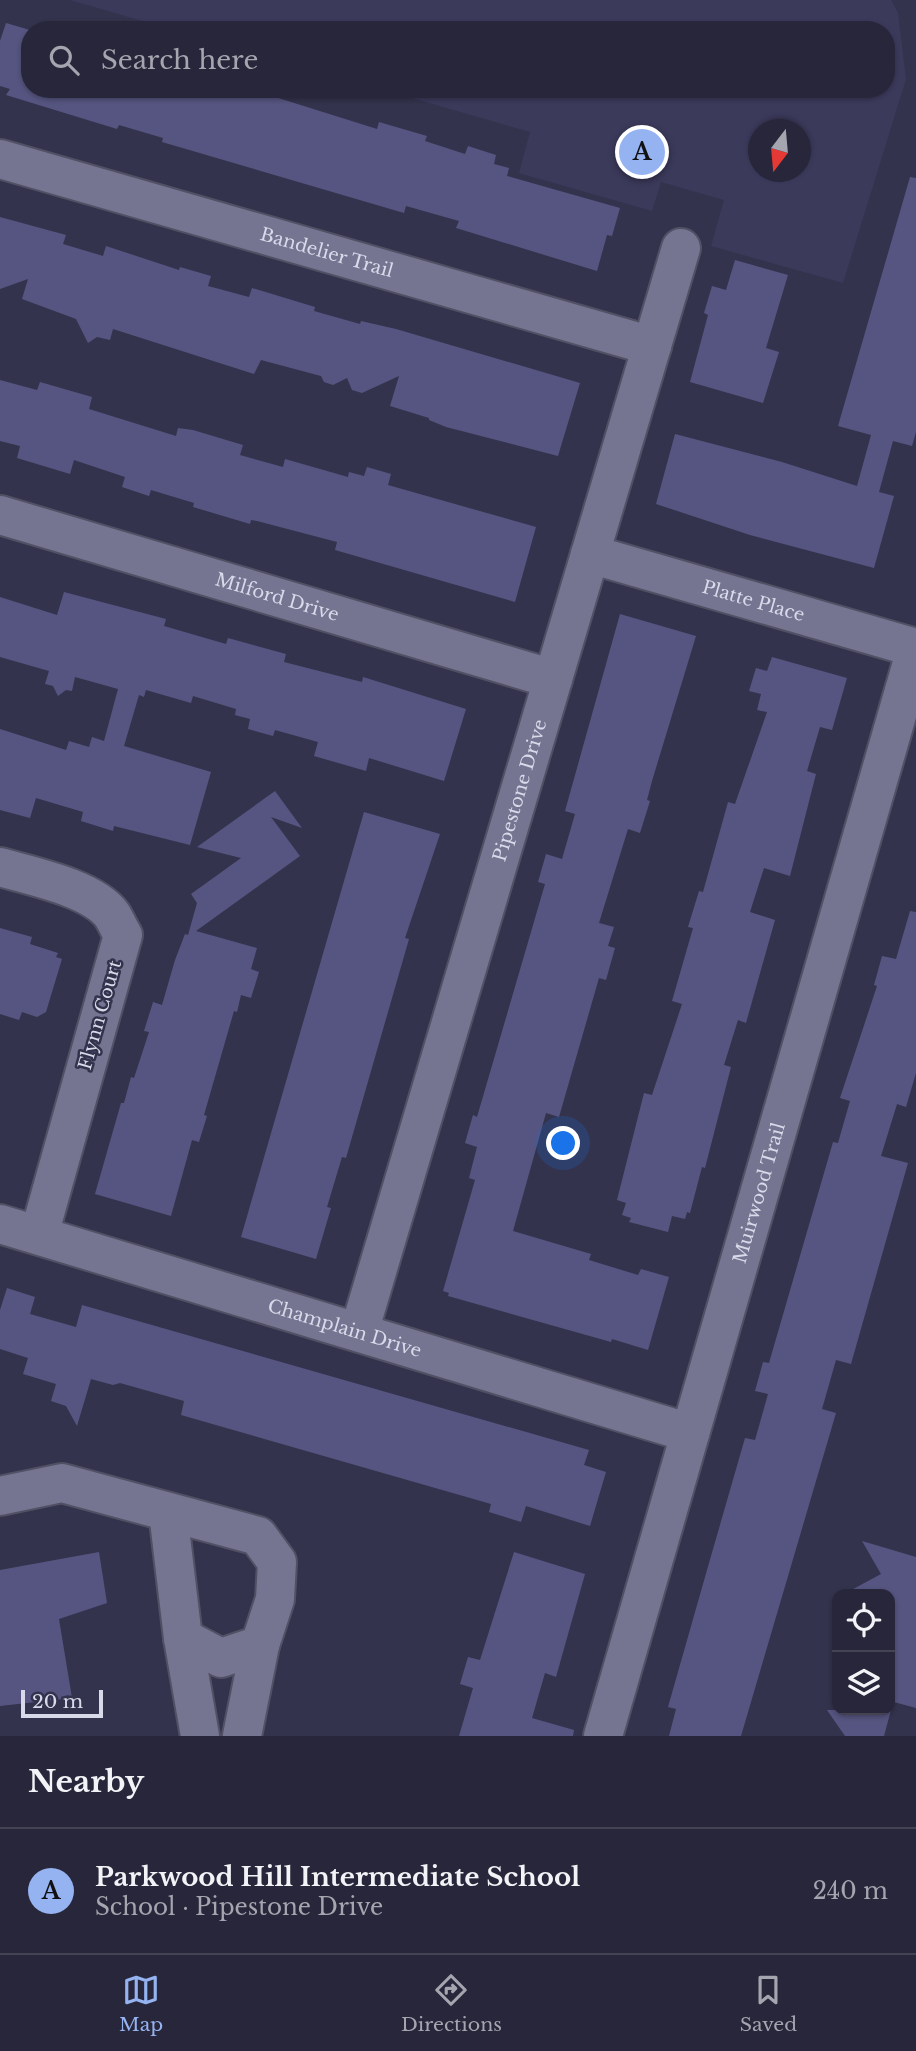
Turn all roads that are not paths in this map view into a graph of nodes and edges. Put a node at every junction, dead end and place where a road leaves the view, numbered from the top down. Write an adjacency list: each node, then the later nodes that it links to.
1 (0, 159): 3 (street, Bandelier Trail)
2 (681, 248): 3 (street, Pipestone Drive)
3 (652, 346): 5 (street, Pipestone Drive)
4 (0, 515): 7 (street, Milford Drive)
5 (590, 554): 6 (street, Platte Place); 7 (street, Pipestone Drive)
6 (916, 649): 12 (street, Muirwood Trail)
7 (553, 680): 11 (street, Pipestone Drive)
8 (0, 867): 10 (street, Flynn Court)
9 (0, 1224): 10 (street, Champlain Drive)
10 (39, 1235): 11 (street, Champlain Drive)
11 (359, 1332): 12 (street, Champlain Drive)
12 (690, 1433): 19 (street, Muirwood Trail)
13 (0, 1496): 14 (street)
14 (168, 1512): 15 (street); 16 (street)
15 (183, 1638): 16 (street); 17 (street)
16 (260, 1645): 18 (street)
17 (200, 1736)
18 (242, 1736)
19 (603, 1736)

